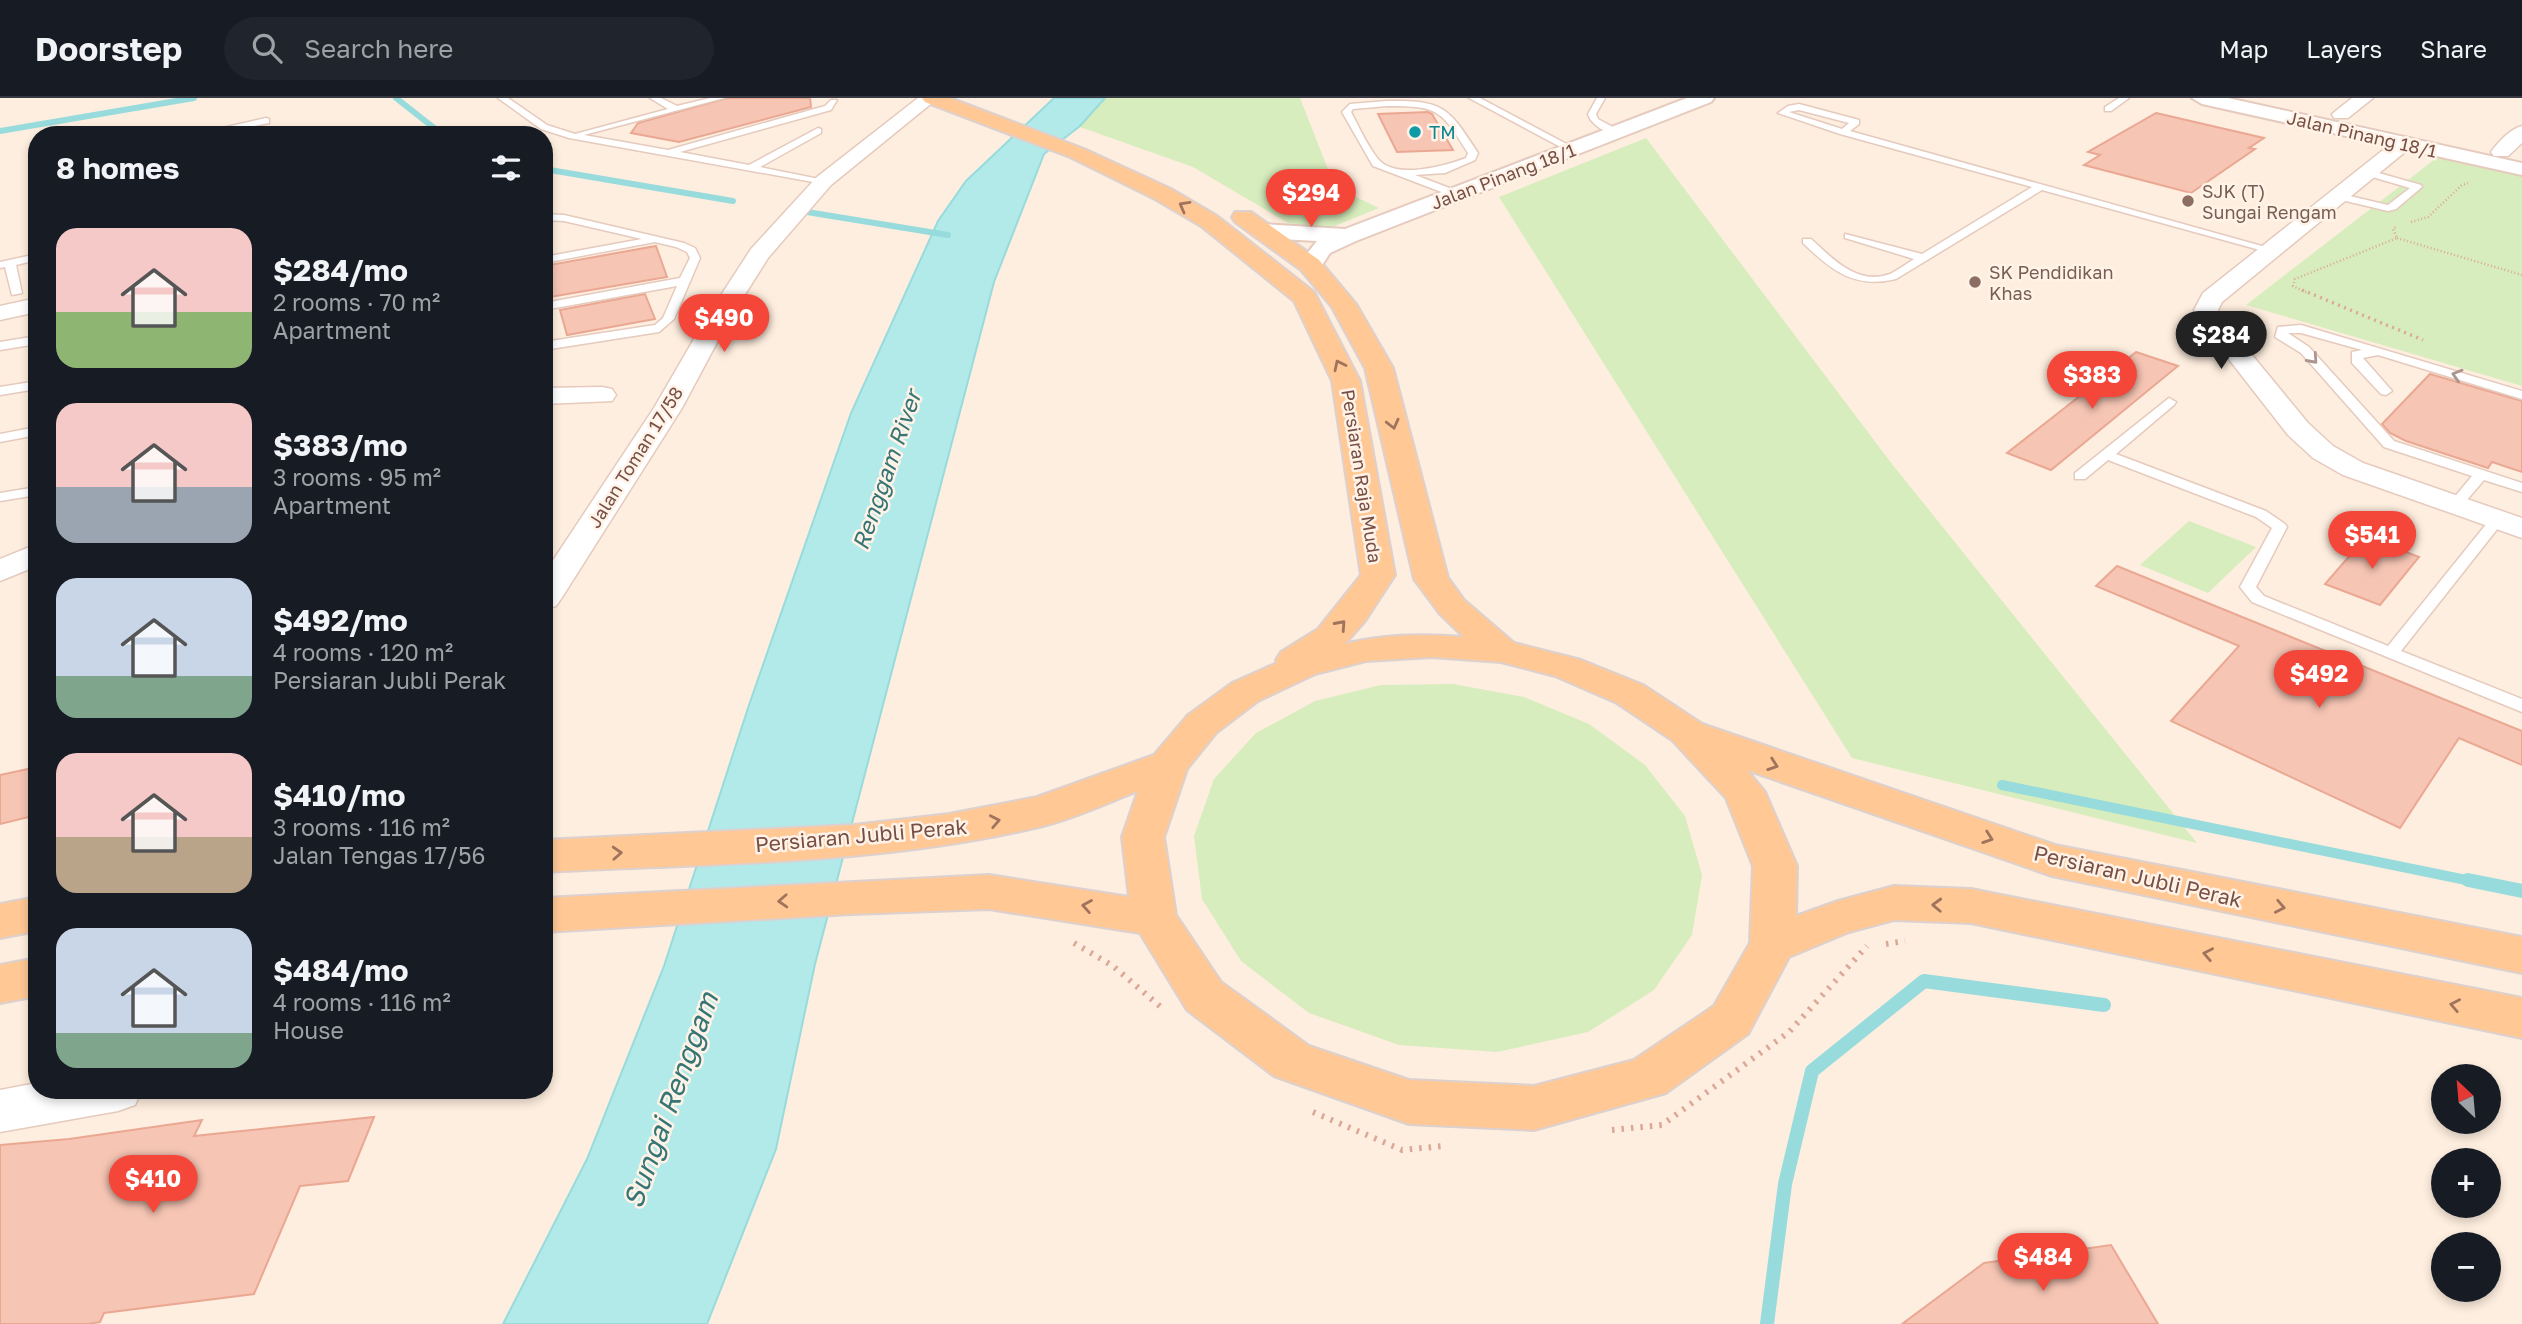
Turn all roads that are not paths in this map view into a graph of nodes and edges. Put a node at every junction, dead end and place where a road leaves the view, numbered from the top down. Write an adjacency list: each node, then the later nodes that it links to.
1 (502, 98): 18 (lane)
2 (654, 98): 14 (lane)
3 (720, 98): 14 (lane)
4 (819, 98): 29 (lane)
5 (1473, 98): 27 (lane)
6 (1601, 98): 21 (lane)
7 (1704, 98): 21 (street, Jalan Pinang 18/1)
8 (2125, 98): 13 (lane)
9 (2202, 98): 25 (street, Jalan Pinang 18/1)
10 (2364, 98): 15 (street)
11 (921, 101): 12 (main road, Persiaran Raja Muda); 34 (street, Jalan Toman 17/58)
12 (972, 105): 26 (main road, Persiaran Raja Muda)
13 (2108, 109)
14 (677, 110): 24 (lane)
15 (2342, 114)
16 (266, 121): 17 (lane)
17 (241, 126)
18 (543, 126)
19 (553, 130): 24 (lane)
20 (818, 131): 30 (lane)
21 (1615, 132): 27 (street, Jalan Pinang 18/1)
22 (1843, 132): 22 (lane); 35 (lane)
23 (2522, 132): 28 (street)
24 (572, 135): 29 (lane)
25 (2404, 143): 31 (street, Jalan Pinang 18/1); 32 (street)
26 (1083, 148): 39 (main road, Persiaran Raja Muda); 82 (main road, Persiaran Raja Muda, one-way to 26)
27 (1572, 149): 36 (street, Jalan Pinang 18/1)
28 (2501, 152)
29 (665, 154): 30 (lane)
30 (750, 169): 34 (lane)
31 (2522, 169)
32 (2365, 172): 37 (street); 37 (lane)
33 (1398, 173): 33 (lane); 36 (lane)
34 (824, 181): 79 (street, Jalan Toman 17/58)
35 (2040, 186): 44 (lane); 46 (lane)
36 (1456, 194): 40 (street, Jalan Pinang 18/1)
37 (2337, 196): 44 (street)
38 (553, 217): 42 (lane)
39 (1262, 231): 40 (street); 49 (main road, Persiaran Raja Muda)
40 (1348, 236): 49 (street, Jalan Pinang 18/1)
41 (1849, 236): 46 (lane)
42 (659, 240): 45 (lane); 50 (lane)
43 (1807, 241): 46 (lane)
44 (2271, 250): 75 (street)
45 (553, 258)
46 (1923, 258)
47 (28, 259): 48 (lane)
48 (5, 264): 51 (lane)
49 (1310, 265): 80 (main road, Persiaran Raja Muda, one-way to 80)
50 (685, 281): 52 (lane); 56 (lane)
51 (26, 299): 53 (street)
52 (553, 305)
53 (0, 313)
54 (2318, 333): 58 (lane); 59 (lane); 70 (lane, one-way to 70)
55 (28, 341): 57 (lane)
56 (553, 345)
57 (0, 346)
58 (2385, 354): 59 (lane); 64 (lane, one-way to 58)
59 (2358, 363): 62 (lane)
60 (28, 386): 61 (lane)
61 (0, 391)
62 (2386, 391)
63 (602, 395): 65 (street)
64 (2522, 395)
65 (553, 396)
66 (2169, 402): 69 (lane)
67 (28, 433): 68 (lane)
68 (0, 438)
69 (2106, 455): 71 (lane); 81 (lane)
70 (2481, 474): 72 (lane); 75 (lane)
71 (2080, 475)
72 (2522, 488)
73 (28, 492): 74 (lane)
74 (0, 497)
75 (2455, 505): 76 (street)
76 (2515, 525): 81 (lane)
77 (28, 558): 78 (street)
78 (0, 571)
79 (553, 585)
80 (1501, 651): 82 (main road); 84 (main road)
81 (2391, 653): 83 (lane)
82 (1245, 692): 85 (main road)
83 (2522, 706)
84 (1686, 731): 91 (main road); 92 (main road, Persiaran Jubli Perak, one-way to 92)
85 (1168, 765): 86 (main road, Persiaran Jubli Perak, one-way to 85); 89 (main road)
86 (553, 856)
87 (553, 914): 89 (main road, one-way to 87)
88 (28, 916): 90 (main road)
89 (1154, 918): 91 (main road)
90 (0, 921)
91 (1773, 944): 95 (main road, one-way to 91)
92 (2522, 955)
93 (28, 979): 94 (main road)
94 (0, 984)
95 (2522, 1018)
96 (67, 1099): 97 (street)
97 (0, 1111)

